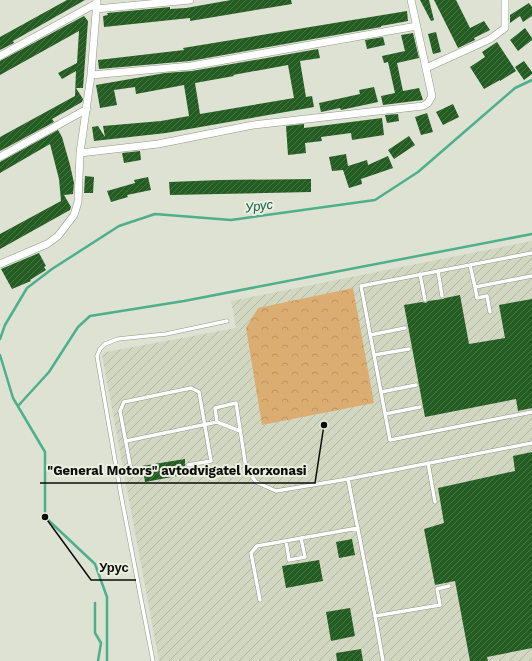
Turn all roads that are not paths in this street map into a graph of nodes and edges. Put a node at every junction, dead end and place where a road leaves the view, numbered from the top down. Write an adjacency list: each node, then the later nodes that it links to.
1 (190, 0): 4 (street)
2 (411, 0): 6 (street)
3 (505, 0): 8 (street)
4 (172, 1): 5 (street)
5 (97, 4): 7 (street); 9 (street)
6 (417, 26): 8 (street); 9 (street)
7 (0, 56)
8 (426, 68): 11 (street)
9 (91, 75): 10 (street)
10 (87, 109): 11 (street); 12 (street)
11 (80, 153): 14 (street)
12 (0, 157)
13 (532, 253): 15 (lane)
14 (0, 264)
15 (470, 265): 16 (lane); 19 (lane)
16 (438, 271): 17 (lane); 20 (lane)
17 (420, 274): 21 (lane); 25 (lane)
18 (532, 276): 19 (lane)
19 (475, 287): 22 (lane)
20 (442, 296)
21 (425, 300)
22 (490, 312)
23 (227, 321): 49 (lane)
24 (405, 328): 25 (lane)
25 (370, 335): 27 (lane)
26 (409, 349): 27 (lane)
27 (374, 355): 29 (lane)
28 (416, 385): 29 (lane)
29 (381, 392): 32 (lane)
30 (420, 407): 32 (lane)
31 (532, 412): 32 (lane)
32 (385, 414)
33 (217, 422): 34 (lane); 35 (lane); 35 (lane)
34 (204, 425): 36 (lane); 36 (lane); 39 (lane)
35 (240, 431): 41 (lane)
36 (126, 441): 40 (lane)
37 (532, 443): 38 (lane)
38 (428, 463): 41 (lane); 42 (lane)
39 (188, 465)
40 (142, 474)
41 (348, 479): 43 (lane)
42 (435, 502)
43 (358, 528): 44 (lane); 48 (lane)
44 (301, 538): 45 (lane); 45 (lane)
45 (286, 541): 47 (lane)
46 (449, 586): 48 (lane)
47 (260, 600)
48 (375, 616): 50 (lane)
49 (153, 661)
50 (383, 661)

